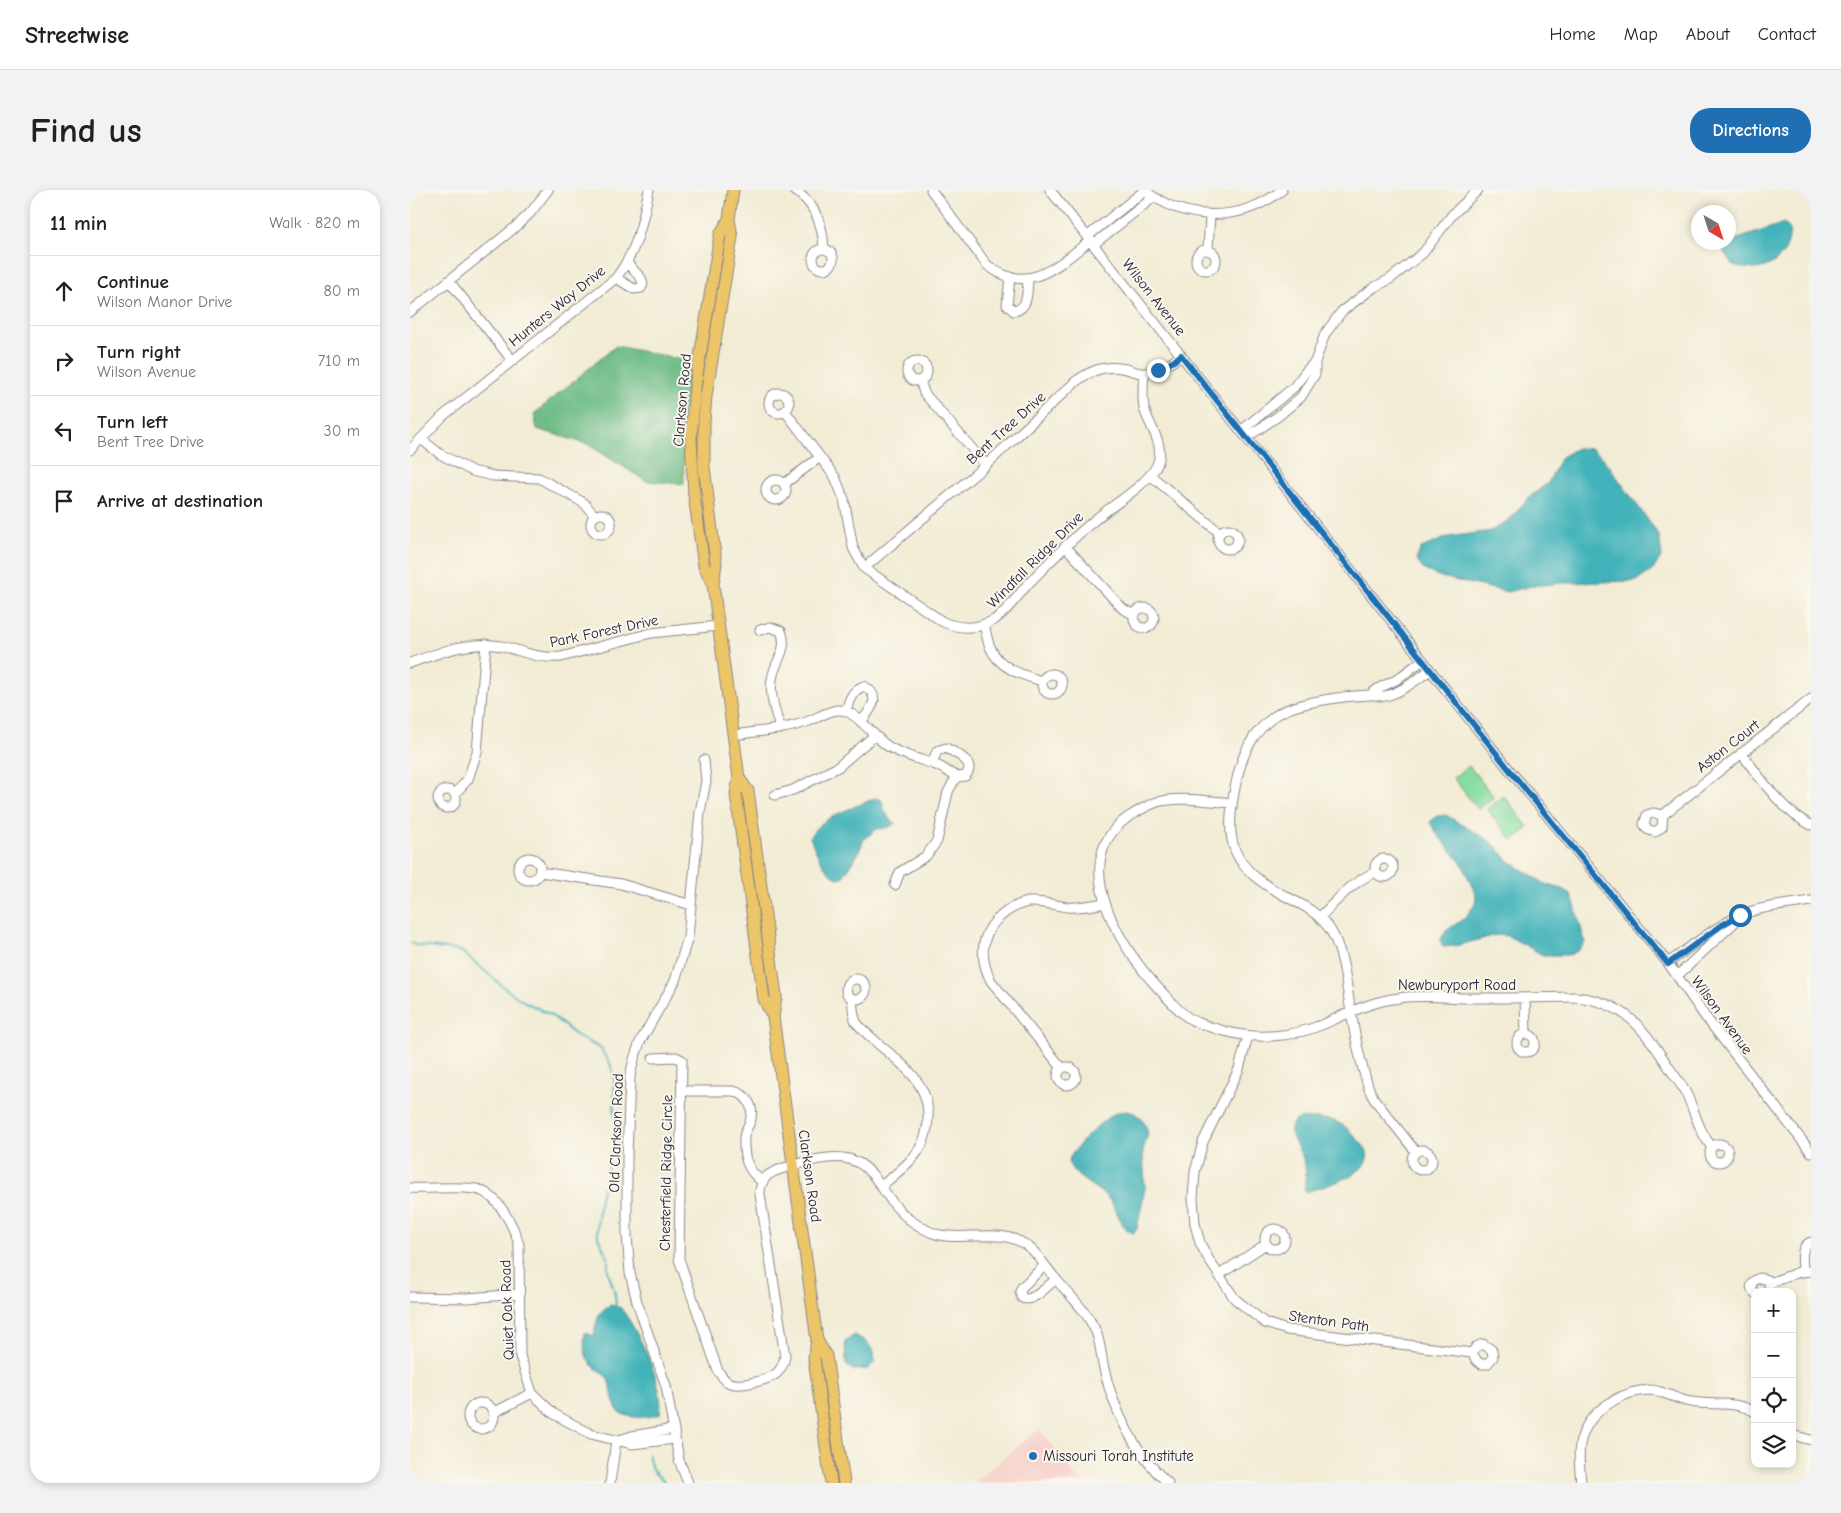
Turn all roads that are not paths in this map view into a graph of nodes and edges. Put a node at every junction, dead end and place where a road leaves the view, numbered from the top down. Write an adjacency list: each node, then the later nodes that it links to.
1 (548, 190): 19 (street)
2 (649, 190): 15 (street, Hunters Way Drive)
3 (734, 190): 39 (main road, Clarkson Road)
4 (794, 190): 13 (street)
5 (932, 190): 16 (street)
6 (1050, 190): 12 (street, Wilson Avenue)
7 (1144, 190): 10 (street); 12 (street)
8 (1282, 190): 11 (street)
9 (1478, 190): 26 (street)
10 (1154, 197): 11 (street); 12 (street)
11 (1210, 214): 14 (street)
12 (1091, 240): 18 (street); 21 (street, Wilson Avenue)
13 (824, 249)
14 (1208, 249)
15 (627, 263): 17 (street, Hunters Way Drive); 17 (street)
16 (1010, 277): 18 (street); 18 (street)
17 (616, 278): 22 (street, Hunters Way Drive)
18 (1028, 279)
19 (449, 281): 20 (street); 22 (street, Hunters Way Drive)
20 (410, 312)
21 (1181, 355): 23 (street); 26 (street, Wilson Avenue)
22 (512, 360): 27 (street, Hunters Way Drive)
23 (1144, 374): 30 (street, Bent Tree Drive); 31 (street, Windfall Ridge Drive)
24 (920, 380): 30 (street)
25 (786, 411): 29 (street, Windfall Ridge Drive)
26 (1244, 434): 42 (street, Wilson Avenue)
27 (421, 438): 28 (street, Hunters Way Drive); 33 (street)
28 (410, 450)
29 (820, 456): 32 (street); 36 (street, Windfall Ridge Drive)
30 (986, 465): 36 (street, Bent Tree Drive)
31 (1150, 475): 34 (street); 35 (street, Windfall Ridge Drive)
32 (784, 484)
33 (595, 516)
34 (1220, 533)
35 (1066, 547): 37 (street); 38 (street, Windfall Ridge Drive)
36 (864, 568): 38 (street, Windfall Ridge Drive)
37 (1135, 615)
38 (984, 624): 45 (street)
39 (718, 626): 41 (street, Park Forest Drive); 51 (main road, Clarkson Road)
40 (760, 630): 50 (street)
41 (486, 644): 43 (street, Park Forest Drive); 57 (street)
42 (1423, 660): 44 (street, Wilson Avenue); 46 (street)
43 (410, 663)
44 (1430, 670): 46 (street); 70 (street, Wilson Avenue)
45 (1042, 681)
46 (1371, 694): 59 (street)
47 (1811, 699): 53 (street, Aston Court)
48 (846, 711): 49 (street); 49 (street); 50 (street)
49 (861, 722): 52 (street)
50 (780, 728): 51 (street)
51 (734, 735): 83 (main road, Clarkson Road)
52 (874, 736): 55 (street); 58 (street)
53 (1741, 753): 60 (street, Aston Court); 61 (street)
54 (704, 760): 67 (street, Old Clarkson Road)
55 (932, 763): 56 (street); 56 (street)
56 (956, 776): 64 (street)
57 (455, 794)
58 (775, 795)
59 (1232, 803): 66 (street, Newburyport Road); 69 (street)
60 (1663, 815)
61 (1811, 825)
62 (540, 872): 67 (street)
63 (1376, 872): 69 (street)
64 (895, 885)
65 (1811, 901): 68 (street)
66 (1105, 903): 76 (street, Newburyport Road); 78 (street)
67 (691, 905): 102 (street, Old Clarkson Road)
68 (1742, 915): 70 (street); 71 (street)
69 (1320, 917): 74 (street)
70 (1668, 964): 71 (street, Wilson Avenue)
71 (1677, 976): 82 (street, Wilson Avenue)
72 (1525, 998): 74 (street, Newburyport Road); 75 (street); 80 (street, Newburyport Road)
73 (852, 999): 85 (street)
74 (1351, 1011): 76 (street, Newburyport Road); 81 (street)
75 (1526, 1034)
76 (1248, 1036): 91 (street, Stenton Path)
77 (653, 1058): 79 (street, Chesterfield Ridge Circle)
78 (1062, 1068)
79 (682, 1091): 84 (street); 84 (street, Chesterfield Ridge Circle)
80 (1712, 1147)
81 (1416, 1152)
82 (1811, 1152)
83 (794, 1166): 84 (street); 85 (street); 97 (main road, Clarkson Road)
84 (763, 1182)
85 (881, 1186): 89 (street)
86 (410, 1188): 95 (street, Quiet Oak Road)
87 (1811, 1242): 90 (street)
88 (1266, 1244): 91 (street)
89 (1045, 1265): 92 (street); 92 (street)
90 (1807, 1272): 93 (street)
91 (1219, 1275): 98 (street, Stenton Path)
92 (1056, 1279): 112 (street)
93 (1769, 1287): 94 (street)
94 (1751, 1288)
95 (519, 1294): 96 (street); 99 (street, Quiet Oak Road)
96 (410, 1297)
97 (817, 1340): 107 (main road, Clarkson Road); 108 (main road, Clarkson Road)
98 (1472, 1353)
99 (532, 1394): 101 (street); 106 (street)
100 (1751, 1410): 113 (street)
101 (493, 1413)
102 (674, 1429): 104 (street, Old Clarkson Road); 106 (street)
103 (1796, 1436): 105 (street)
104 (675, 1439): 106 (street); 110 (street, Old Clarkson Road)
105 (1811, 1440)
106 (616, 1441): 109 (street)
107 (827, 1454): 108 (main road); 111 (main road, Clarkson Road)
108 (843, 1477)
109 (610, 1483)
110 (688, 1483)
111 (831, 1483)
112 (1168, 1483)
113 (1581, 1483)

